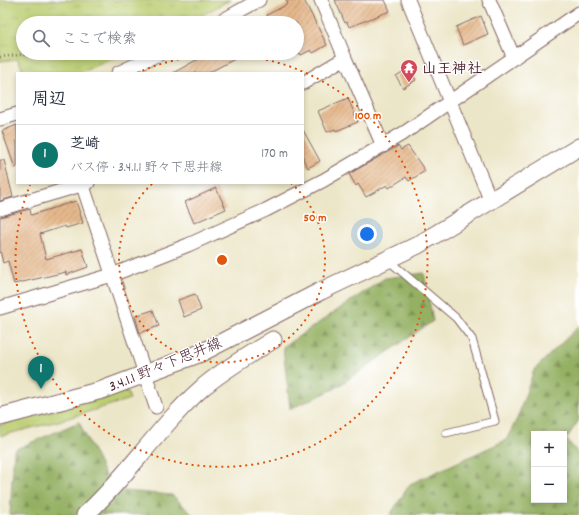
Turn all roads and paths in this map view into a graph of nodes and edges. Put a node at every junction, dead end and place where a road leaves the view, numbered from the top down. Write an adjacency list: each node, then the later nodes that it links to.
1 (259, 0): 6 (street)
2 (321, 0): 9 (street)
3 (408, 0): 14 (street)
4 (489, 0): 10 (street)
5 (579, 13): 10 (street)
6 (230, 16)
7 (16, 55): 8 (path)
8 (0, 57)
9 (345, 58): 13 (street); 17 (street)
10 (514, 58): 14 (street)
11 (146, 60): 12 (street)
12 (120, 72)
13 (304, 82)
14 (450, 102): 17 (street); 20 (street)
15 (16, 114): 16 (street)
16 (0, 119)
17 (383, 146): 23 (street)
18 (579, 147): 20 (street, 3.4.1.1 野々下思井線)
19 (84, 184): 21 (street); 23 (street)
20 (490, 199): 22 (street, 3.4.1.1 野々下思井線)
21 (0, 209)
22 (388, 260): 26 (street, 3.4.1.1 野々下思井線); 29 (lane)
23 (112, 275): 24 (street); 26 (street)
24 (0, 308)
25 (273, 340): 30 (street)
26 (144, 375): 27 (street); 28 (street, 3.4.1.1 野々下思井線)
27 (156, 407)
28 (0, 417)
29 (446, 433)
30 (85, 515)

